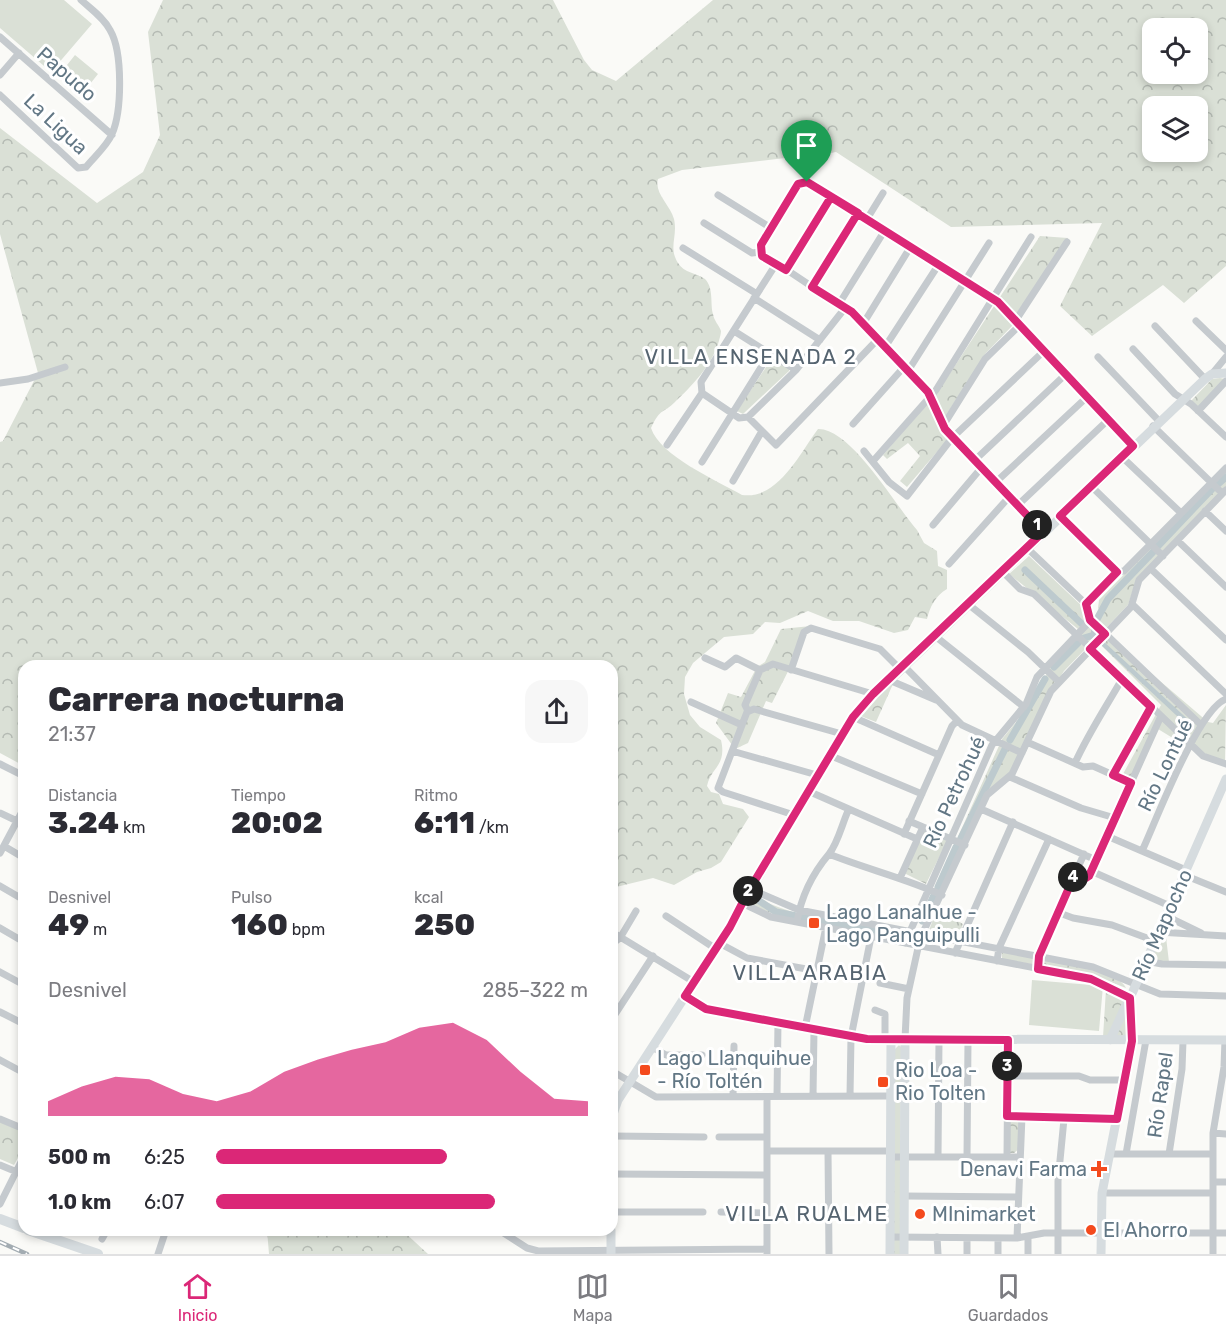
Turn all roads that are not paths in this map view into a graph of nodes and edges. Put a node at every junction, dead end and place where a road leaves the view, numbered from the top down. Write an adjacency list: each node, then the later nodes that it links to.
1 (81, 0): 6 (street)
2 (0, 37): 3 (street, Papudo)
3 (18, 53): 4 (street); 6 (street, Papudo)
4 (0, 75)
5 (0, 94): 6 (street, La Ligua)
6 (112, 135)
7 (884, 193): 11 (street)
8 (718, 195): 13 (street)
9 (831, 197): 10 (street); 13 (street); 23 (street)
10 (858, 213): 11 (street); 25 (street)
11 (867, 219): 14 (street)
12 (704, 223): 20 (street)
13 (771, 228): 20 (street)
14 (885, 230): 18 (street); 28 (street)
15 (1031, 237): 27 (street)
16 (1067, 242): 30 (street)
17 (988, 243): 24 (street)
18 (911, 246): 22 (street); 31 (street)
19 (683, 248): 26 (street)
20 (760, 252): 21 (street)
21 (776, 264): 23 (street); 26 (street)
22 (939, 264): 24 (street); 36 (street)
23 (786, 270): 25 (street)
24 (965, 280): 27 (street); 44 (street)
25 (812, 287): 28 (street)
26 (755, 296): 33 (street); 35 (street)
27 (994, 299): 30 (street); 52 (street)
28 (842, 306): 31 (street); 35 (street)
29 (1196, 321): 38 (street)
30 (1018, 322): 39 (street); 61 (street)
31 (863, 324): 34 (street)
32 (1155, 326): 48 (street)
33 (734, 330): 40 (street); 51 (street)
34 (878, 339): 36 (street); 62 (street)
35 (820, 340): 45 (street)
36 (885, 347): 44 (street)
37 (1133, 349): 54 (street)
38 (1226, 350)
39 (1044, 351): 46 (street); 64 (street)
40 (770, 353): 45 (street); 56 (street)
41 (1098, 357): 60 (street)
42 (1226, 357): 48 (street)
43 (65, 367): 50 (street)
44 (906, 369): 52 (street); 59 (street)
45 (796, 370): 57 (street)
46 (1066, 374): 53 (street); 70 (street)
47 (1226, 374): 48 (street)
48 (1209, 376): 54 (street)
49 (1226, 381): 55 (street)
50 (0, 383)
51 (702, 393): 56 (street); 65 (street)
52 (931, 395): 61 (street); 69 (street)
53 (1087, 396): 58 (street); 75 (street)
54 (1183, 398): 55 (street); 60 (street)
55 (1198, 411): 63 (street)
56 (732, 414): 57 (street); 71 (street)
57 (748, 417): 62 (street)
58 (1109, 419): 66 (street); 80 (street)
59 (853, 424)
60 (1156, 424): 66 (street); 76 (street)
61 (943, 426): 64 (street)
62 (762, 431): 74 (street)
63 (1226, 437)
64 (952, 438): 69 (street); 70 (street)
65 (668, 445)
66 (1133, 446): 68 (street)
67 (864, 452): 69 (street)
68 (1122, 457): 77 (street); 81 (street)
69 (874, 460)
70 (975, 460): 72 (street)
71 (702, 462)
72 (982, 467): 75 (street); 84 (street)
73 (1226, 468): 76 (street)
74 (733, 481)
75 (996, 482): 79 (street)
76 (1212, 483): 78 (street); 81 (street)
77 (1091, 486): 83 (street); 88 (street)
78 (1224, 492): 82 (street, Río Petrohué)
79 (1010, 496): 80 (street); 91 (street)
80 (1018, 505): 86 (street)
81 (1180, 512): 88 (street)
82 (1205, 512): 85 (street); 87 (street, Río Petrohué)
83 (1060, 516): 86 (street); 94 (street)
84 (933, 525)
85 (1226, 531)
86 (1043, 532): 89 (street)
87 (1178, 540): 90 (street, Río Petrohué); 95 (street)
88 (1150, 544): 90 (street); 94 (street)
89 (1027, 548): 93 (street); 97 (street)
90 (1163, 556): 92 (street, Río Petrohué)
91 (948, 564)
92 (1150, 569): 98 (street, Río Petrohué); 103 (street)
93 (1002, 571): 96 (street); 101 (street)
94 (1117, 572): 97 (street)
95 (1226, 587)
96 (968, 604): 102 (street); 107 (street)
97 (1086, 604): 99 (street)
98 (1132, 604): 100 (street, Río Petrohué); 114 (street)
99 (1090, 620): 100 (street); 101 (street, Río Petrohué)
100 (1105, 634): 104 (street, Río Petrohué); 124 (street)
101 (1076, 635): 104 (street); 107 (street, Río Petrohué)
102 (935, 636): 106 (street); 118 (street)
103 (1226, 640)
104 (1090, 649): 110 (street); 112 (street, Río Petrohué)
105 (705, 658): 108 (street)
106 (902, 667): 109 (street); 111 (street); 117 (street)
107 (1045, 668): 112 (street); 118 (street, Río Petrohué)
108 (760, 669): 109 (street); 120 (street)
109 (791, 670): 113 (street)
110 (1122, 679): 119 (street); 134 (street)
111 (889, 680): 113 (street); 117 (street)
112 (1059, 682): 128 (street, Río Petrohué)
113 (873, 694): 122 (street)
114 (1226, 694)
115 (1226, 699): 124 (street, Río Lontué)
116 (691, 702): 125 (street)
117 (941, 702): 123 (street)
118 (1024, 707): 127 (street, Río Petrohué)
119 (1151, 707): 121 (street); 139 (street)
120 (748, 711): 125 (street); 126 (street)
121 (1161, 716): 129 (street); 142 (street)
122 (853, 717): 126 (street); 133 (street)
123 (957, 721): 127 (street); 133 (street)
124 (1200, 724): 129 (street, Río Lontué)
125 (742, 725): 130 (street)
126 (842, 734): 132 (street)
127 (995, 741): 131 (street); 157 (street, Río Petrohué)
128 (1027, 742): 131 (street, Río Petrohué); 134 (street)
129 (1191, 744): 136 (street); 162 (street, Río Lontué)
130 (732, 751): 138 (street); 148 (street)
131 (1022, 753): 140 (street, Río Petrohué)
132 (829, 755): 138 (street); 144 (street)
133 (939, 755): 144 (street)
134 (1075, 763): 139 (street)
135 (0, 764): 137 (street)
136 (1226, 764)
137 (18, 773)
138 (817, 775): 143 (street)
139 (1113, 775): 142 (street)
140 (1010, 777): 145 (street, Río Petrohué); 150 (street)
141 (1226, 779): 168 (street, Río Mapocho)
142 (1131, 783): 150 (street)
143 (808, 791): 146 (street); 148 (street)
144 (921, 794): 151 (street)
145 (981, 809): 153 (street); 160 (street, Río Petrohué)
146 (848, 811): 155 (street); 163 (street)
147 (0, 813): 149 (street)
148 (794, 815): 173 (street)
149 (18, 818)
150 (1115, 818): 156 (street)
151 (909, 821): 154 (street); 155 (street)
152 (18, 822): 161 (street)
153 (1013, 822): 158 (street); 195 (street)
154 (923, 827): 157 (street); 159 (street)
155 (904, 834): 159 (street)
156 (1107, 836): 162 (street); 166 (street)
157 (950, 838): 160 (street); 172 (street, Río Petrohué)
158 (1049, 839): 164 (street); 199 (street)
159 (917, 840): 170 (street)
160 (965, 845): 175 (street, Río Petrohué)
161 (2, 850): 165 (street)
162 (1142, 851): 168 (street)
163 (829, 854): 170 (street); 179 (street)
164 (1084, 854): 166 (street); 169 (street)
165 (18, 856)
166 (1096, 860): 167 (street)
167 (1091, 871): 169 (street); 178 (street)
168 (1185, 872): 174 (street); 178 (street, Río Mapocho)
169 (1075, 874): 181 (street)
170 (900, 878): 172 (street)
171 (0, 886): 176 (street)
172 (928, 888): 175 (street); 187 (street, Río Petrohué)
173 (750, 890): 177 (street); 179 (street)
174 (1226, 892)
175 (942, 895): 188 (street, Río Petrohué)
176 (18, 896)
177 (742, 903): 184 (street); 197 (street)
178 (1170, 906): 183 (street, Río Mapocho)
179 (799, 910): 184 (street); 187 (street)
180 (636, 911): 194 (street)
181 (1057, 912): 190 (street); 202 (street)
182 (666, 916): 197 (street)
183 (1166, 916): 189 (street); 190 (street, Río Mapocho)
184 (797, 922): 185 (street)
185 (826, 927): 192 (street); 207 (street)
186 (0, 928): 193 (street)
187 (909, 932): 188 (street); 196 (street, Río Petrohué)
188 (922, 934): 195 (street); 198 (street, Río Petrohué)
189 (1206, 935): 190 (street); 191 (street)
190 (1157, 936): 204 (street, Río Mapocho)
191 (1226, 936)
192 (871, 937): 196 (street); 224 (street)
193 (18, 938)
194 (620, 938): 201 (street)
195 (959, 941): 199 (street); 200 (street)
196 (905, 943): 198 (street)
197 (718, 946): 207 (street); 210 (street)
198 (918, 946): 200 (street); 213 (street, Río Petrohué)
199 (999, 948): 202 (street); 203 (street)
200 (955, 953): 203 (street)
201 (653, 956): 210 (street); 217 (street)
202 (1039, 956): 206 (street); 212 (street)
203 (997, 961): 206 (street)
204 (1146, 961): 205 (street); 212 (street, Río Mapocho)
205 (1226, 965)
206 (1038, 969): 216 (street)
207 (817, 971): 222 (street)
208 (0, 972): 209 (street)
209 (18, 982)
210 (694, 982): 214 (street)
211 (880, 983): 213 (street)
212 (1135, 986): 215 (street); 216 (street, Río Mapocho)
213 (909, 988): 226 (street, Río Petrohué)
214 (685, 996): 221 (street); 236 (street)
215 (1226, 996)
216 (1130, 998): 230 (street); 233 (street, Río Mapocho)
217 (618, 1010)
218 (874, 1010): 225 (street)
219 (0, 1012): 220 (street)
220 (18, 1021)
221 (778, 1022): 222 (street); 247 (street)
222 (805, 1028): 223 (street)
223 (814, 1030): 224 (street); 248 (street)
224 (850, 1037): 225 (street); 249 (street)
225 (888, 1039): 226 (street); 250 (street)
226 (905, 1039): 227 (street); 274 (street)
227 (939, 1040): 228 (street); 275 (street)
228 (968, 1040): 229 (street); 276 (street)
229 (1008, 1040): 230 (street); 243 (street)
230 (1110, 1040): 233 (street)
231 (1146, 1040): 233 (street); 234 (street); 269 (street)
232 (1225, 1040): 234 (street); 259 (street)
233 (1132, 1041): 244 (street, Río Mapocho)
234 (1183, 1041): 270 (street, Río Rapel)
235 (734, 1046): 239 (street)
236 (652, 1047): 237 (street); 245 (street)
237 (702, 1055)
238 (752, 1057): 239 (street)
239 (734, 1058): 246 (street)
240 (0, 1060): 241 (street)
241 (18, 1070)
242 (618, 1075): 245 (street)
243 (1007, 1076): 244 (street); 253 (street)
244 (1124, 1080): 257 (street, Río Mapocho)
245 (630, 1082): 246 (street); 252 (street)
246 (733, 1096): 251 (street)
247 (777, 1096): 248 (street); 251 (street)
248 (813, 1096): 249 (street)
249 (850, 1096): 250 (street)
250 (891, 1096): 267 (street)
251 (767, 1098): 264 (street)
252 (618, 1102)
253 (1007, 1116): 254 (street); 272 (street)
254 (1022, 1116): 256 (street); 273 (street)
255 (0, 1119): 258 (street)
256 (1064, 1119): 257 (street); 295 (street)
257 (1117, 1119): 268 (street, Río Mapocho)
258 (18, 1126)
259 (1213, 1133): 260 (street); 271 (street)
260 (1226, 1134)
261 (618, 1136): 262 (street)
262 (704, 1137)
263 (719, 1137): 264 (street)
264 (767, 1137): 265 (street)
265 (767, 1151): 266 (street); 281 (street)
266 (828, 1151): 267 (street); 316 (street)
267 (890, 1154): 274 (street); 305 (street)
268 (1110, 1154): 269 (street); 284 (street, Río Mapocho)
269 (1126, 1154): 270 (street)
270 (1168, 1154): 271 (street)
271 (1213, 1154): 282 (street)
272 (1007, 1156): 273 (street); 276 (street)
273 (1018, 1156): 287 (street)
274 (905, 1157): 275 (street); 286 (street)
275 (938, 1157): 276 (street)
276 (967, 1157)
277 (0, 1165): 279 (street)
278 (18, 1168): 279 (street)
279 (16, 1172): 288 (street)
280 (618, 1174): 281 (street)
281 (767, 1175): 292 (street)
282 (1213, 1182): 283 (street); 285 (street)
283 (1226, 1182)
284 (1102, 1193): 285 (street); 298 (street, Río Mapocho)
285 (1213, 1193): 296 (street)
286 (904, 1196): 287 (street); 306 (street)
287 (1018, 1197): 310 (street)
288 (0, 1204)
289 (618, 1212): 290 (street)
290 (703, 1212)
291 (722, 1212): 292 (street)
292 (767, 1213): 313 (street)
293 (0, 1219): 294 (main road)
294 (18, 1226)
295 (1058, 1233): 298 (street); 304 (street); 323 (street)
296 (1213, 1233): 297 (street); 298 (street); 325 (street)
297 (1226, 1233)
298 (1101, 1234): 324 (street, Río Mapocho)
299 (46, 1236): 314 (main road)
300 (103, 1236): 311 (street)
301 (164, 1236): 315 (street)
302 (508, 1236): 312 (street)
303 (611, 1236): 312 (street)
304 (1028, 1236): 310 (street); 322 (street)
305 (890, 1237): 306 (street); 317 (street)
306 (904, 1237): 307 (street); 318 (street)
307 (937, 1237): 308 (street); 319 (street)
308 (967, 1238): 309 (street); 320 (street)
309 (998, 1238): 310 (street); 321 (street)
310 (1017, 1238)
311 (102, 1239)
312 (611, 1252): 313 (street)
313 (766, 1252)
314 (98, 1254)
315 (158, 1254)
316 (828, 1254)
317 (890, 1254)
318 (904, 1254)
319 (938, 1254)
320 (967, 1254)
321 (998, 1254)
322 (1028, 1254)
323 (1058, 1254)
324 (1101, 1254)
325 (1213, 1254)

